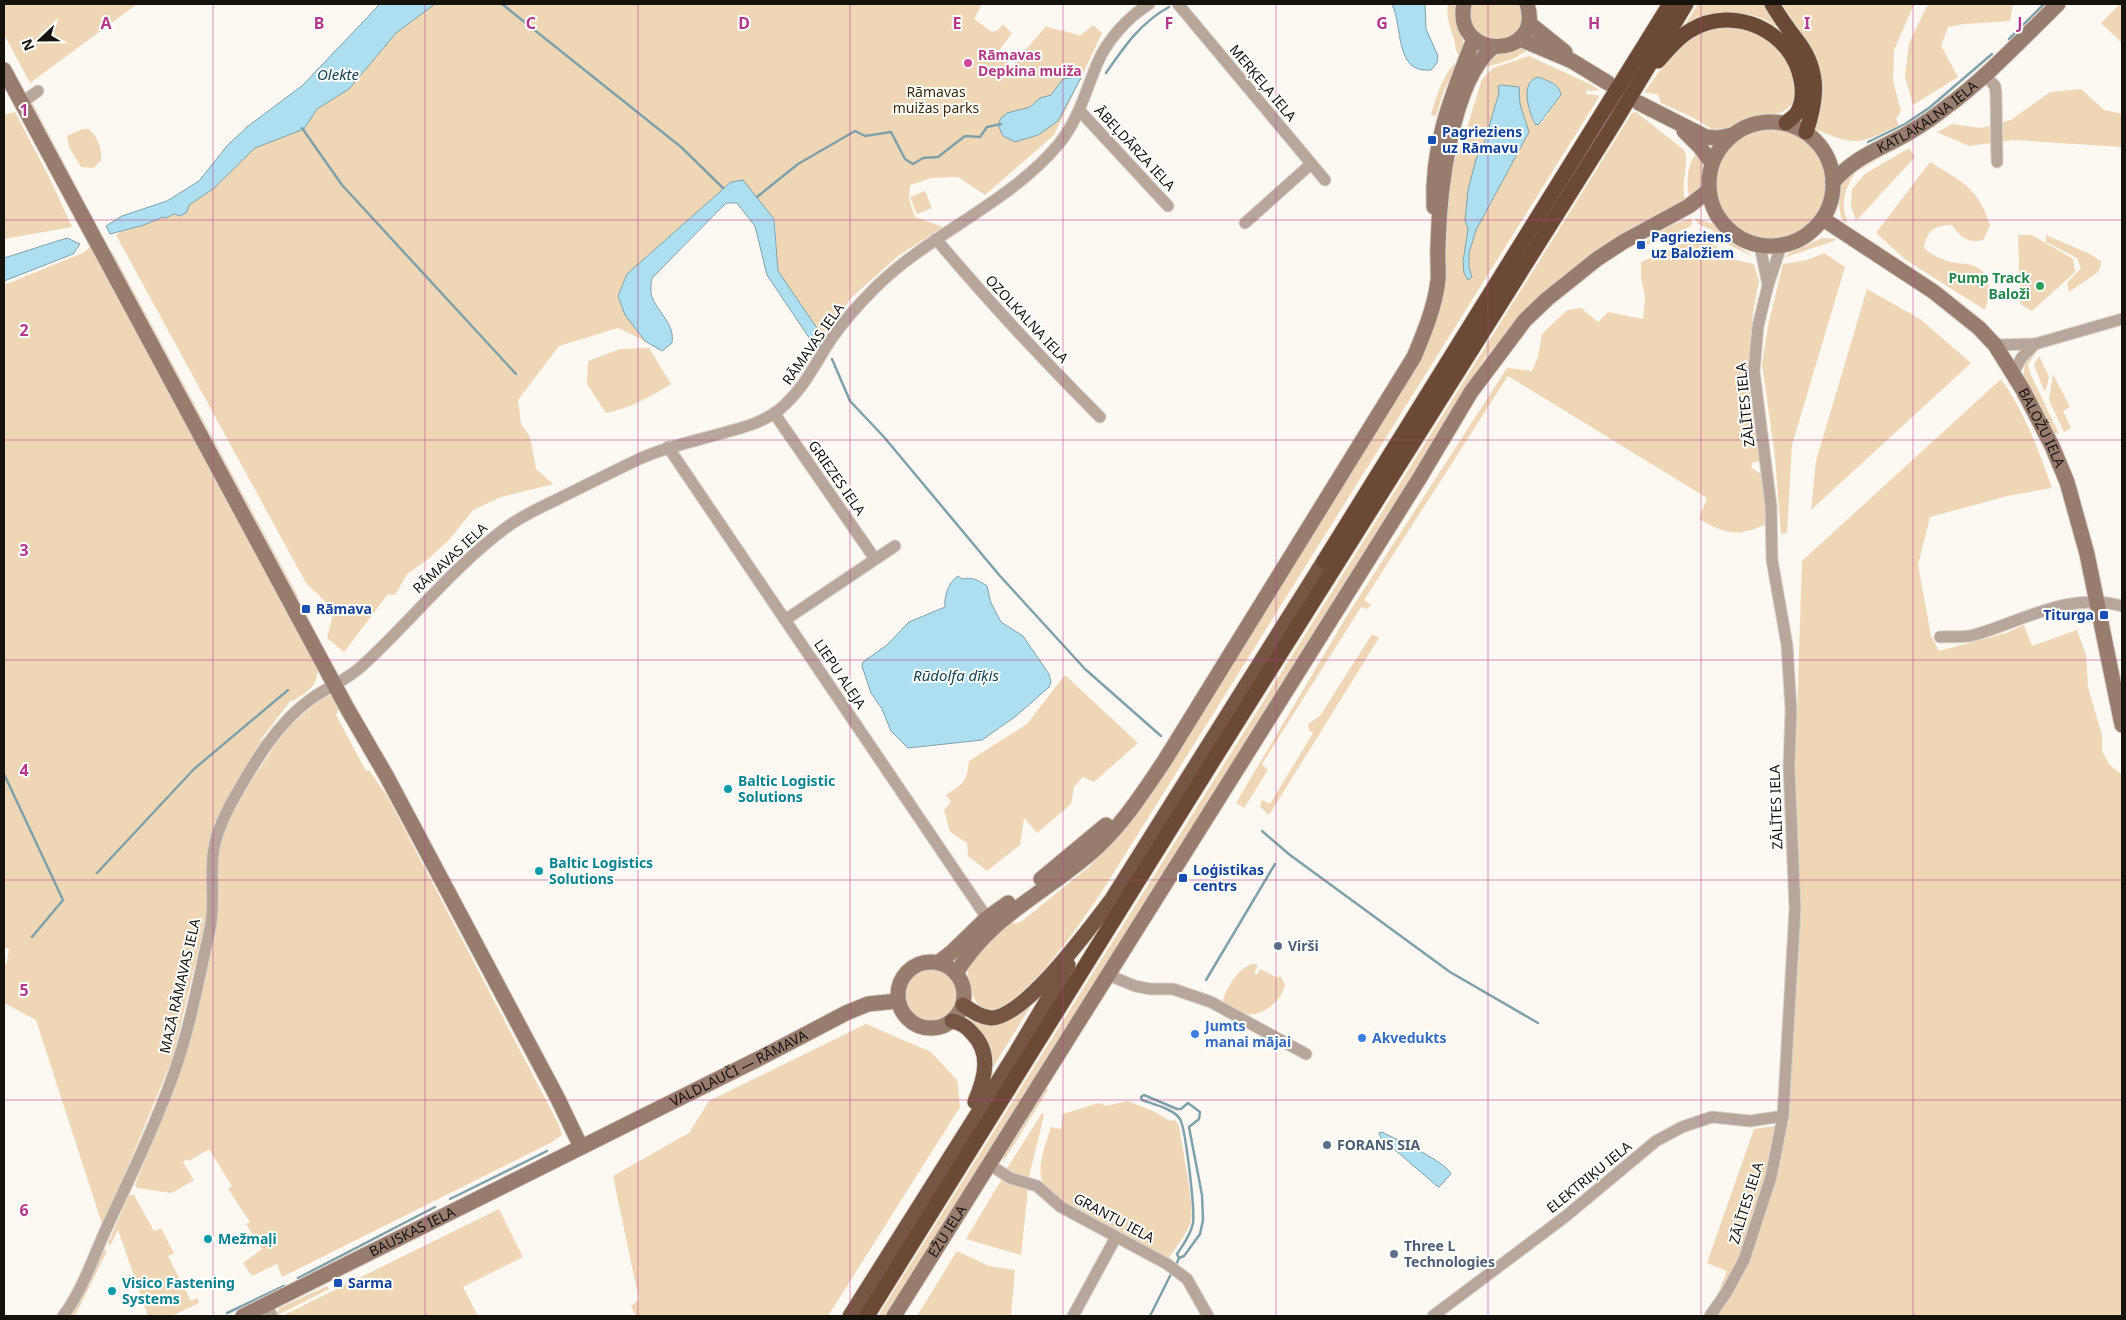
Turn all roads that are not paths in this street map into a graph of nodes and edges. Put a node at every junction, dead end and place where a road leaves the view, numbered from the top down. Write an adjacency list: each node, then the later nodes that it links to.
1 (1149, 4): 21 (street, RĀMAVAS IELA)
2 (1178, 4): 30 (street, MERĶEĻA IELA)
3 (1464, 4): 10 (main road)
4 (1527, 4): 9 (main road)
5 (1670, 4): 61 (highway)
6 (1686, 4): 14 (highway)
7 (1772, 4): 24 (highway)
8 (2058, 4): 16 (main road)
9 (1529, 23): 11 (main road); 13 (main road)
10 (1474, 38): 12 (main road); 40 (main road)
11 (1520, 39): 12 (main road); 13 (main road)
12 (1493, 47): 40 (main road)
13 (1572, 62): 17 (main road)
14 (1646, 68): 23 (highway); 78 (highway)
15 (4, 70): 19 (main road)
16 (1989, 79): 26 (main road, KATLAKALNA IELA); 28 (street, KATLAKALNA IELA)
17 (1608, 84)
18 (38, 91): 19 (street)
19 (21, 103): 57 (main road)
20 (1639, 103): 22 (main road)
21 (1080, 111): 34 (street, ĀBEĻDĀRZA IELA); 39 (street, RĀMAVAS IELA)
22 (1676, 123): 25 (main road); 29 (main road)
23 (1786, 123): 24 (main road); 25 (main road)
24 (1806, 132): 27 (main road)
25 (1732, 135): 29 (main road)
26 (1865, 154): 27 (main road, KATLAKALNA IELA); 32 (main road, KATLAKALNA IELA)
27 (1826, 155): 32 (main road)
28 (1997, 162)
29 (1712, 163): 33 (main road)
30 (1311, 164): 31 (street, MERĶEĻA IELA); 38 (street)
31 (1325, 180)
32 (1833, 182): 36 (main road)
33 (1708, 191): 35 (main road); 37 (main road, EŽU IELA)
34 (1168, 206)
35 (1716, 215): 37 (main road); 41 (main road)
36 (1823, 219): 42 (main road); 46 (main road, BALOŽU IELA)
37 (1663, 221): 64 (main road, EŽU IELA)
38 (1245, 223)
39 (936, 238): 48 (street, RĀMAVAS IELA); 49 (street, OZOLKALNA IELA)
40 (1438, 246): 59 (main road)
41 (1760, 246): 42 (main road); 43 (street, ZĀLĪTES IELA)
42 (1781, 246): 43 (street, ZĀLĪTES IELA)
43 (1768, 285): 69 (street, ZĀLĪTES IELA)
44 (2122, 319): 45 (street)
45 (2035, 344): 46 (street); 47 (street)
46 (1995, 345): 47 (main road, BALOŽU IELA)
47 (2013, 373): 53 (main road, BALOŽU IELA)
48 (774, 413): 50 (street, RĀMAVAS IELA); 52 (street, GRIEZES IELA)
49 (1100, 417)
50 (668, 447): 55 (street, LIEPU ALEJA); 57 (street, RĀMAVAS IELA)
51 (895, 546): 52 (street)
52 (875, 559): 55 (street)
53 (2095, 601): 54 (street); 56 (street); 58 (main road, BALOŽU IELA)
54 (2122, 606)
55 (785, 620): 60 (street, LIEPU ALEJA)
56 (1940, 637)
57 (336, 685): 71 (main road); 75 (street, MAZĀ RĀMAVAS IELA)
58 (2122, 725)
59 (1142, 793): 60 (main road); 63 (main road)
60 (987, 918): 62 (main road)
61 (1090, 928): 66 (highway); 70 (highway)
62 (939, 962): 63 (main road); 65 (main road)
63 (956, 973): 66 (main road)
64 (1108, 975): 68 (street); 72 (main road, EŽU IELA)
65 (898, 1001): 67 (main road); 71 (main road, VALDLAUČI — RĀMAVA)
66 (964, 1005): 67 (main road)
67 (952, 1021): 70 (highway)
68 (1306, 1054)
69 (1784, 1116): 82 (street, ELEKTRIĶU IELA); 83 (street, ZĀLĪTES IELA)
70 (962, 1136): 77 (highway)
71 (581, 1147): 74 (main road, BAUSKAS IELA)
72 (990, 1166): 73 (street, GRANTU IELA); 79 (main road, EŽU IELA)
73 (1116, 1237): 80 (street); 81 (street, GRANTU IELA)
74 (269, 1310): 76 (main road, BAUSKAS IELA)
75 (63, 1316)
76 (243, 1316)
77 (850, 1316)
78 (867, 1316)
79 (894, 1316)
80 (1074, 1316)
81 (1208, 1316)
82 (1433, 1316)
83 (1710, 1316)

